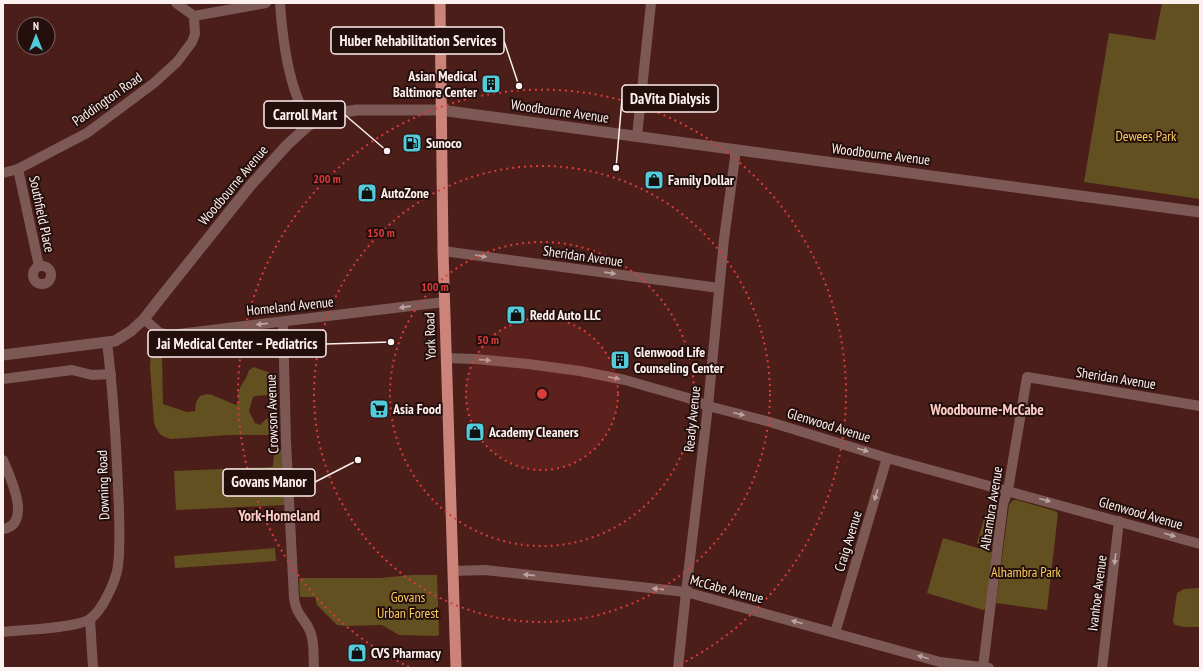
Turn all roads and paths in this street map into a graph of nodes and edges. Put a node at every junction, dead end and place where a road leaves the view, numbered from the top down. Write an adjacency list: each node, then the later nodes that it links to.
1 (176, 3): 6 (street)
2 (266, 3): 6 (street)
3 (280, 3): 8 (street)
4 (440, 3): 7 (main road, York Road)
5 (651, 3): 9 (street)
6 (194, 16): 11 (street, Paddington Road)
7 (440, 110): 8 (street, Woodbourne Avenue); 9 (street, Woodbourne Avenue); 14 (main road, York Road)
8 (309, 125): 18 (street, Woodbourne Avenue)
9 (637, 136): 10 (street, Woodbourne Avenue)
10 (736, 150): 13 (street, Woodbourne Avenue); 16 (street, Ready Avenue)
11 (18, 168): 12 (street, Paddington Road); 15 (street, Southfield Place)
12 (3, 173)
13 (1200, 212)
14 (443, 251): 16 (street, Sheridan Avenue, one-way to 16); 17 (main road, York Road)
15 (39, 266)
16 (718, 288): 26 (street, Ready Avenue)
17 (444, 302): 19 (street, Homeland Avenue, one-way to 19); 22 (main road, York Road)
18 (144, 319): 19 (street, Homeland Avenue, one-way to 18); 20 (street, Woodbourne Avenue)
19 (283, 322): 40 (street, Crowson Avenue)
20 (107, 342): 21 (street); 23 (street, Downing Road)
21 (3, 355)
22 (446, 358): 26 (street, Glenwood Avenue, one-way to 26); 34 (main road, York Road)
23 (111, 374): 25 (street); 36 (street, Downing Road)
24 (1027, 378): 27 (street, Sheridan Avenue); 30 (street, Alhambra Avenue)
25 (3, 379)
26 (708, 406): 28 (street, Glenwood Avenue, one-way to 28); 35 (street, Ready Avenue)
27 (1200, 406)
28 (887, 458): 30 (street, Glenwood Avenue); 38 (street, Craig Avenue, one-way to 38)
29 (3, 460): 32 (street)
30 (1008, 490): 31 (street, Glenwood Avenue, one-way to 31); 43 (street, Alhambra Avenue)
31 (1119, 521): 33 (street, Glenwood Avenue, one-way to 33); 45 (street, Ivanhoe Avenue, one-way to 45)
32 (3, 529)
33 (1200, 544)
34 (453, 571): 35 (street, McCabe Avenue, one-way to 34); 41 (main road, York Road)
35 (686, 592): 38 (street, McCabe Avenue, one-way to 35); 42 (street, Ready Avenue)
36 (90, 619): 37 (street); 39 (street)
37 (3, 632)
38 (835, 633): 43 (street, McCabe Avenue, one-way to 38)
39 (93, 668)
40 (314, 668)
41 (456, 668)
42 (678, 668)
43 (983, 668): 44 (street, McCabe Avenue)
44 (989, 668)
45 (1102, 668)

